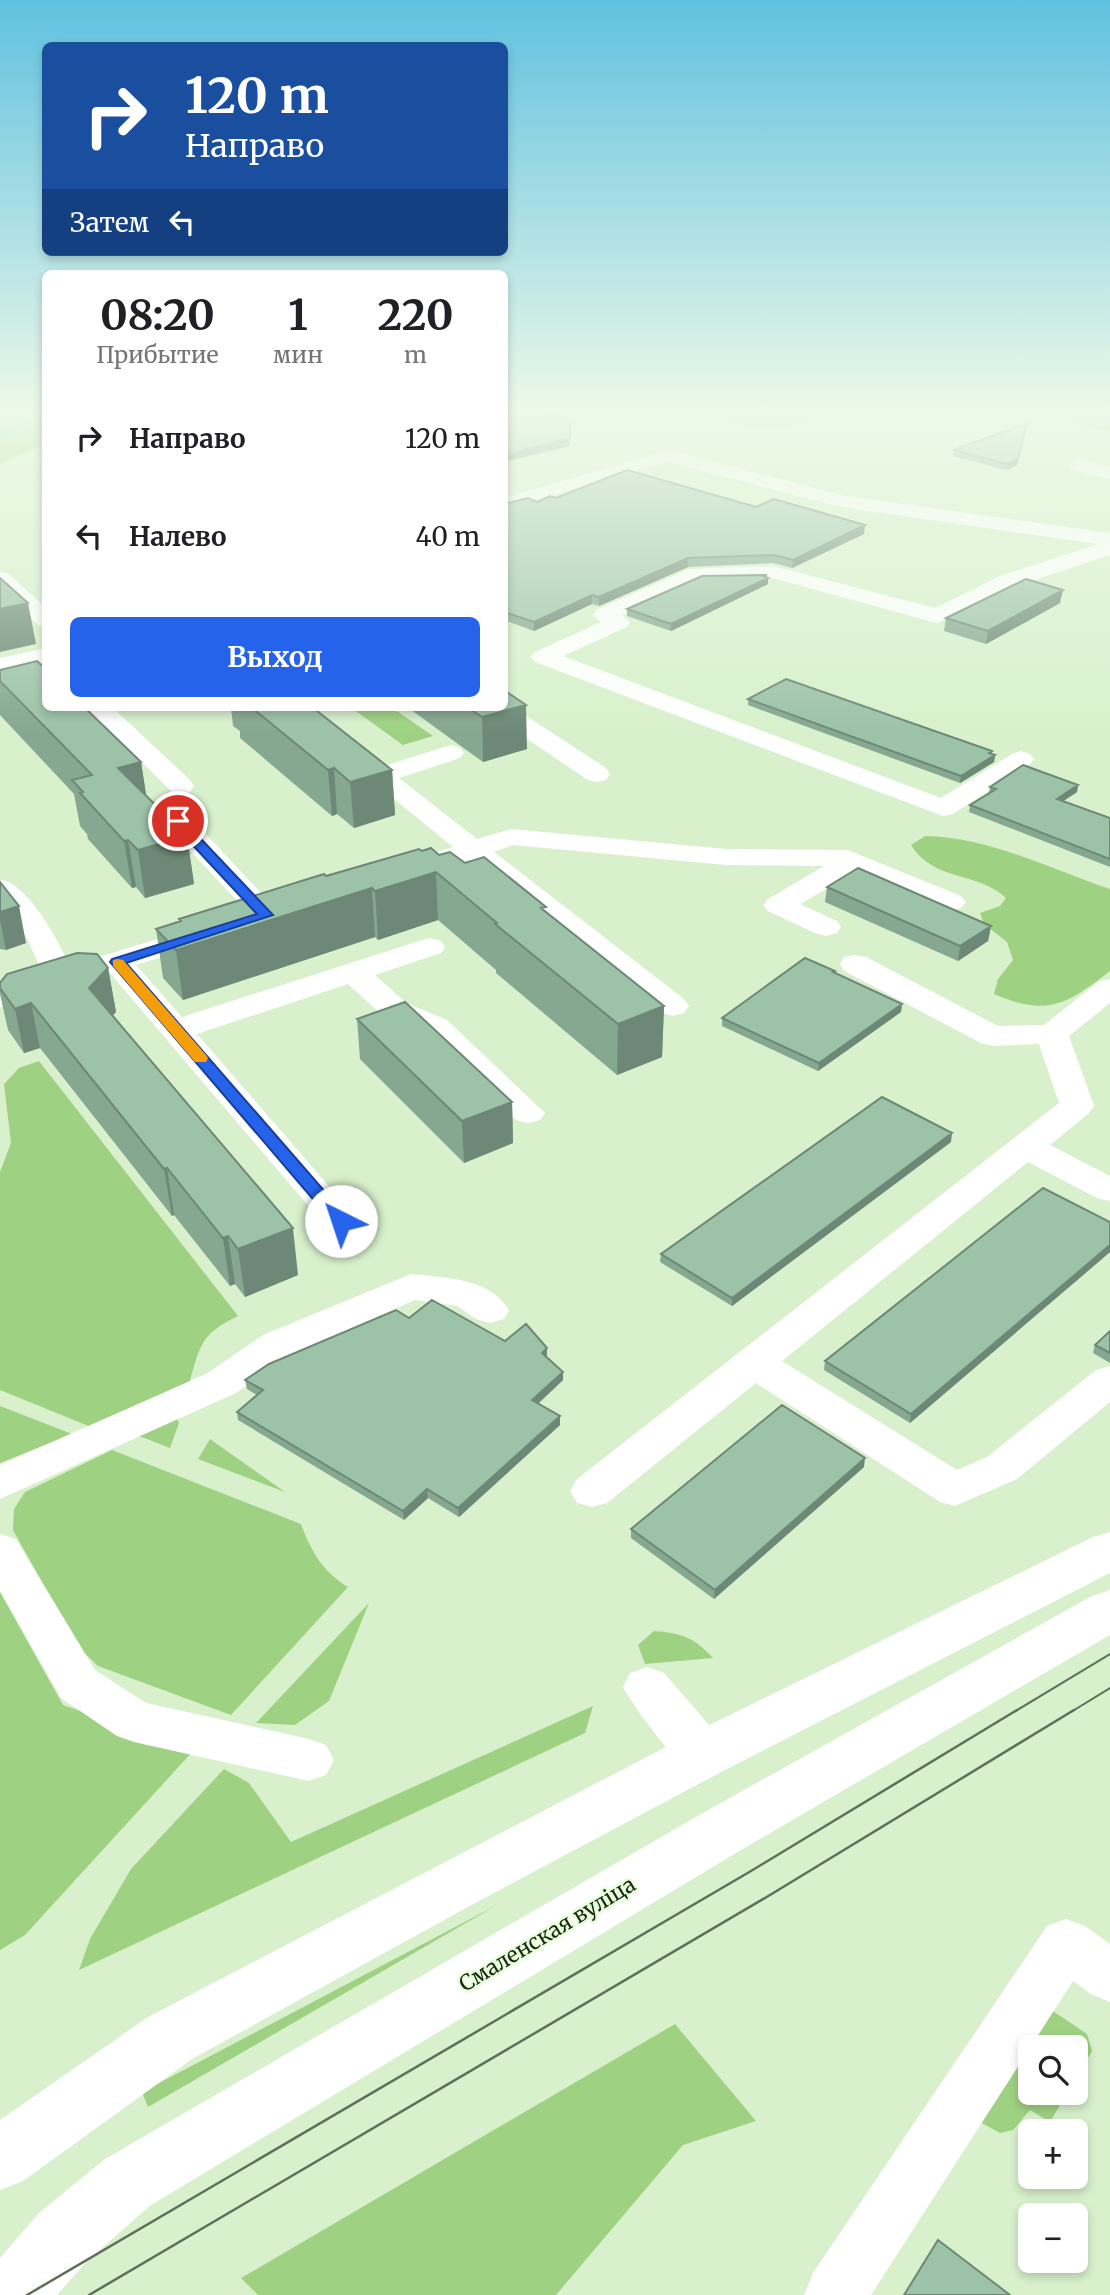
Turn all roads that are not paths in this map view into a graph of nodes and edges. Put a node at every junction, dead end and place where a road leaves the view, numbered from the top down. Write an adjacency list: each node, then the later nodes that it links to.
1 (980, 520): 2 (lane)
2 (1110, 539)
3 (1110, 545): 12 (lane)
4 (0, 578): 5 (lane)
5 (42, 616)
6 (42, 657): 7 (lane)
7 (0, 665)
8 (102, 711): 15 (lane)
9 (502, 711): 13 (lane)
10 (340, 745): 14 (lane)
11 (451, 753): 14 (lane)
12 (1021, 759)
13 (597, 774)
14 (379, 776): 17 (lane)
15 (181, 786)
16 (178, 821): 24 (lane)
17 (471, 850): 18 (lane); 19 (lane); 30 (lane)
18 (854, 861): 21 (lane); 22 (lane)
19 (382, 878)
20 (0, 890): 27 (lane)
21 (951, 902)
22 (826, 927)
23 (430, 947): 26 (lane)
24 (117, 962): 27 (lane); 31 (lane)
25 (855, 964): 32 (lane)
26 (354, 973): 31 (lane); 33 (lane)
27 (48, 983): 29 (lane)
28 (1110, 988): 32 (lane)
29 (0, 998)
30 (673, 1006)
31 (176, 1030): 36 (lane)
32 (1052, 1034): 34 (lane)
33 (528, 1113)
34 (1024, 1146): 35 (lane); 38 (lane)
35 (1110, 1190)
36 (341, 1221)
37 (490, 1310): 40 (lane)
38 (753, 1362): 39 (lane); 41 (lane)
39 (1110, 1380)
40 (0, 1483)
41 (592, 1491)
42 (0, 1551): 47 (lane)
43 (1110, 1551): 46 (main road)
44 (1110, 1610): 50 (main road, Смаленская вуліца)
45 (647, 1687): 46 (lane)
46 (704, 1754): 49 (main road)
47 (309, 1760)
48 (1110, 1976): 51 (lane)
49 (0, 2158)
50 (13, 2295)
51 (835, 2295)

